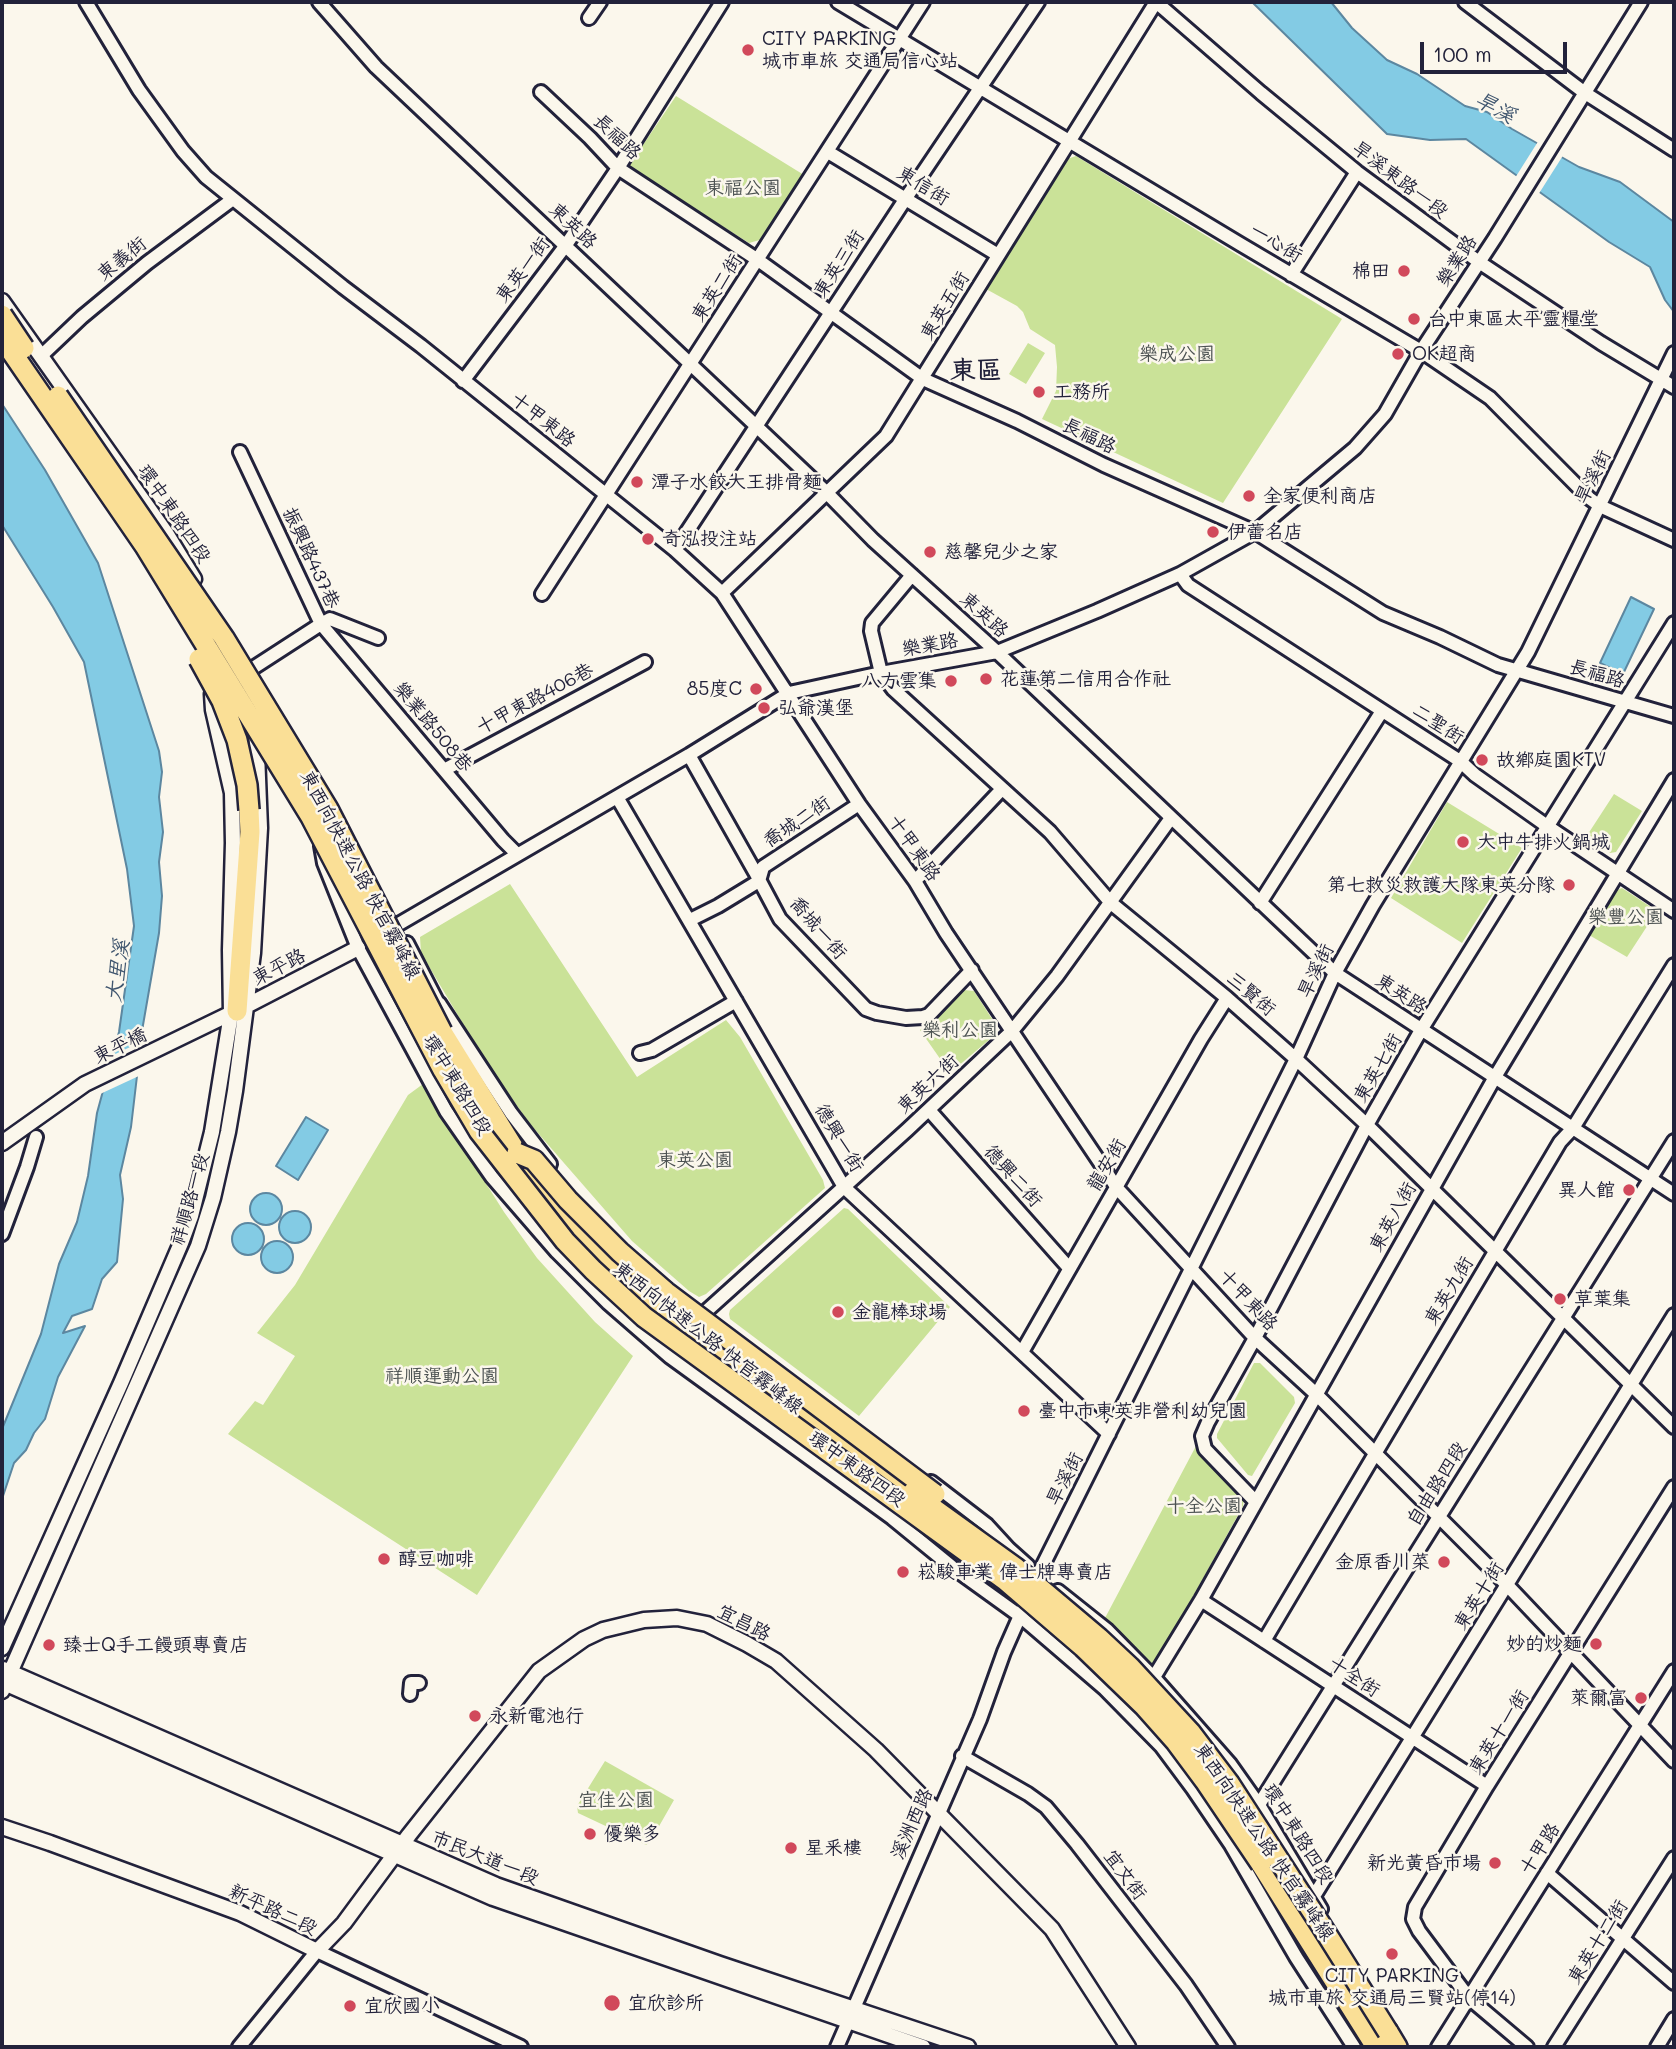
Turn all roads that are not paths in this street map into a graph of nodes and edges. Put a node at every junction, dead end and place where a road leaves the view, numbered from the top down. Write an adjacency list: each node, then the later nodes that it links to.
1 (86, 2): 22 (street, 十甲東路)
2 (319, 2): 23 (street, 東英路)
3 (600, 2): 11 (street)
4 (722, 2): 19 (street, 東英一街)
5 (838, 2): 12 (street, 一心街)
6 (923, 2): 12 (street, 東英二街)
7 (1038, 2): 13 (street, 東英三街)
8 (1156, 2): 16 (street, 東英五街); 20 (street, 旱溪東路一段)
9 (1465, 2): 15 (street)
10 (1641, 2): 15 (street)
11 (589, 18)
12 (900, 38): 13 (street, 一心街); 18 (street, 東英二街)
13 (982, 88): 16 (street, 一心街); 21 (street, 東英三街)
14 (541, 92): 19 (street, 長福路)
15 (1585, 93): 17 (street); 26 (street, 樂業路)
16 (1070, 142): 24 (street, 東英五街); 27 (street, 一心街)
17 (1674, 150)
18 (828, 152): 21 (street, 東信街); 25 (street, 東英二街)
19 (618, 168): 23 (street, 東英一街); 25 (street, 長福路)
20 (1357, 172): 26 (street, 旱溪東路一段); 27 (street)
21 (906, 198): 24 (street, 東信街); 29 (street, 東英三街)
22 (233, 199): 34 (street, 東義街); 38 (street, 十甲東路)
23 (566, 245): 35 (street, 東英路); 38 (street, 東英一街)
24 (998, 255): 36 (street, 東英五街)
25 (758, 260): 29 (street, 長福路); 35 (street, 東英二街)
26 (1479, 262): 32 (street, 樂業路); 37 (street, 旱溪東路一段)
27 (1291, 275): 32 (street, 一心街)
28 (2, 301): 34 (street, 環中東路四段)
29 (831, 312): 36 (street, 長福路); 40 (street, 東英三街)
30 (2, 316): 104 (highway, 東西向快速公路 快官霧峰線, bridge)
31 (2, 338): 42 (highway, 東西向快速公路 快官霧峰線, bridge)
32 (1421, 351): 45 (street, 一心街); 46 (street, 樂業路)
33 (1673, 355): 37 (street, 旱溪街)
34 (41, 356): 56 (street, 環中東路四段)
35 (691, 365): 40 (street, 東英路); 44 (street, 東英二街)
36 (923, 379): 43 (street, 東英五街); 46 (street, 長福路)
37 (1661, 379): 39 (street, 旱溪東路一段); 45 (street, 旱溪街)
38 (463, 381): 44 (street, 十甲東路)
39 (1674, 387)
40 (756, 427): 43 (street, 東英路); 48 (street, 東英三街)
41 (240, 452): 54 (street, 振興路437巷)
42 (82, 455): 92 (highway, bridge); 168 (highway, 東西向快速公路 快官霧峰線, bridge)
43 (826, 492): 50 (street, 東英路); 51 (street, 東英五街)
44 (606, 495): 48 (street, 十甲東路); 52 (street, 東英二街)
45 (1600, 506): 47 (street, 一心街); 59 (street, 旱溪街)
46 (1255, 532): 49 (street, 樂業路); 59 (street, 長福路)
47 (1674, 540)
48 (676, 550): 51 (street, 十甲東路)
49 (1180, 574): 57 (street, 樂業路); 64 (street, 二聖街)
50 (912, 575): 57 (street, 東英路); 60 (street, 三賢街)
51 (722, 593): 62 (street, 十甲東路)
52 (542, 594)
53 (1674, 623): 63 (street, 東英七街)
54 (321, 624): 55 (street, 振興路437巷); 61 (street); 69 (street, 樂業路508巷)
55 (378, 638)
56 (233, 643): 61 (street, 環中東路四段); 92 (street, 祥順路一段)
57 (997, 652): 60 (street, 樂業路); 74 (street, 東英路)
58 (645, 662): 69 (street, 十甲東路406巷)
59 (1516, 670): 63 (street, 長福路); 68 (street, 旱溪街)
60 (881, 673): 62 (street, 樂業路); 71 (street, 三賢街)
61 (253, 675): 67 (street, 環中東路四段); 92 (street, 祥順路一段)
62 (789, 693): 66 (street, 樂業路); 73 (street, 十甲東路)
63 (1625, 702): 65 (street, 長福路); 75 (street, 東英七街)
64 (1382, 711): 68 (street, 二聖街); 81 (street)
65 (1674, 716)
66 (689, 755): 72 (street, 樂業路); 78 (street, 喬城一街)
67 (304, 756): 84 (street, 環中東路四段); 85 (street, 環中東路四段)
68 (1460, 761): 75 (street, 二聖街); 88 (street, 旱溪街)
69 (444, 770): 76 (street, 樂業路508巷)
70 (1674, 780): 77 (street, 東英八街)
71 (1002, 789): 79 (street); 80 (street, 三賢街)
72 (617, 797): 76 (street, 樂業路); 83 (street, 德興一街)
73 (859, 804): 78 (street, 喬城二街); 79 (street, 十甲東路)
74 (1171, 818): 80 (street, 東英六街); 81 (street, 東英路)
75 (1547, 826): 77 (street, 二聖街); 93 (street, 東英七街)
76 (517, 854): 84 (street, 樂業路)
77 (1618, 873): 82 (street, 二聖街); 97 (street, 東英八街)
78 (759, 881): 83 (street, 喬城二街); 87 (street, 喬城一街)
79 (915, 881): 87 (street, 十甲東路)
80 (1111, 903): 89 (street, 三賢街); 94 (street, 東英六街)
81 (1260, 903): 88 (street, 東英路)
82 (1674, 911)
83 (690, 920): 90 (street, 德興一街)
84 (397, 924): 85 (street, 樂業路); 91 (street, 環中東路四段)
85 (358, 948): 92 (street, 東平路); 131 (street, 環中東路四段)
86 (1674, 965): 100 (street, 東英九街)
87 (972, 970): 94 (street, 十甲東路)
88 (1335, 974): 93 (street, 東英路); 96 (street, 旱溪街)
89 (1227, 998): 96 (street, 三賢街); 107 (street, 龍安街)
90 (736, 1001): 95 (street); 106 (street, 德興一街)
91 (439, 1003): 114 (street, 環中東路四段); 127 (street, 環中東路四段)
92 (234, 1012): 103 (street, 東平橋); 133 (street, 祥順路一段); 137 (street, 祥順路一段)
93 (1421, 1030): 97 (street, 東英路); 99 (street, 東英七街)
94 (1012, 1031): 98 (street, 東英六街); 107 (street, 十甲東路)
95 (640, 1053)
96 (1296, 1059): 99 (street, 三賢街); 113 (street, 旱溪街)
97 (1495, 1077): 100 (street, 東英路); 108 (street, 東英八街)
98 (929, 1110): 106 (street, 東英六街); 112 (street, 德興二街)
99 (1367, 1125): 108 (street, 三賢街); 117 (street, 東英七街)
100 (1573, 1128): 105 (street, 東英路); 111 (street, 東英九街)
101 (36, 1137): 110 (street)
102 (1674, 1141): 105 (street, 自由路四段)
103 (2, 1143)
104 (517, 1153): 127 (highway, bridge); 169 (highway, 東西向快速公路 快官霧峰線, bridge)
105 (1651, 1179): 109 (street, 東英路); 116 (street, 自由路四段)
106 (844, 1187): 114 (street, 東英六街); 118 (street, 德興一街)
107 (1117, 1188): 112 (street, 龍安街); 113 (street, 十甲東路)
108 (1432, 1188): 111 (street, 三賢街); 120 (street, 東英八街)
109 (1674, 1194)
110 (2, 1234)
111 (1496, 1250): 116 (street, 三賢街); 123 (street, 東英九街)
112 (1069, 1268): 118 (street, 龍安街)
113 (1193, 1269): 117 (street, 十甲東路); 122 (street, 旱溪街)
114 (702, 1315): 127 (street, 環中東路四段)
115 (1674, 1315): 119 (street, 東英十街)
116 (1564, 1318): 119 (street, 三賢街); 126 (street, 自由路四段)
117 (1255, 1338): 120 (street, 十甲東路); 125 (street, 東英七街)
118 (1022, 1352): 122 (street, 德興一街)
119 (1632, 1384): 121 (street, 三賢街); 129 (street, 東英十街)
120 (1317, 1394): 123 (street, 十甲東路); 125 (street, 東英八街)
121 (1674, 1427)
122 (1109, 1434): 128 (street, 旱溪街)
123 (1376, 1454): 126 (street, 十甲東路); 132 (street, 東英九街)
124 (1674, 1487): 134 (street, 東英十一街)
125 (1255, 1501): 130 (street, 東英八街)
126 (1438, 1518): 129 (street, 十甲東路); 139 (street, 自由路四段)
127 (1009, 1549): 128 (street, 環中東路四段)
128 (1038, 1575): 131 (street, 旱溪街); 136 (street, 環中東路四段)
129 (1508, 1586): 134 (street, 十甲東路); 142 (street, 東英十街)
130 (1200, 1600): 132 (street, 十全街); 136 (street, 東英八街)
131 (1020, 1616): 143 (street, 溪洲西路); 149 (street, 環中東路四段)
132 (1264, 1641): 139 (street, 十全街)
133 (2, 1648)
134 (1571, 1653): 141 (street, 十甲東路); 145 (street, 東英十一街)
135 (1674, 1671): 141 (street, 十甲路)
136 (1154, 1677): 146 (street, 環中東路四段)
137 (4, 1679): 150 (street, 市民大道一段)
138 (419, 1683): 140 (street)
139 (1332, 1686): 142 (street, 十全街); 146 (street, 自由路四段)
140 (410, 1694)
141 (1640, 1726): 144 (street, 十甲東路); 152 (street, 十甲路)
142 (1413, 1738): 145 (street, 十全街); 153 (street, 東英十街)
143 (962, 1756): 147 (street, 溪洲西路); 166 (street, 宜文街)
144 (1674, 1761)
145 (1487, 1786): 157 (street, 東英十一街)
146 (1259, 1805): 149 (street, 自由路四段); 153 (street, 環中東路四段)
147 (939, 1812): 150 (street, 宜昌路); 158 (street, 溪洲西路); 165 (street, 宜昌路)
148 (3, 1830): 155 (street, 新平路二段)
149 (1231, 1845): 167 (street, 環中東路四段)
150 (399, 1849): 155 (street, 宜昌路); 158 (street, 市民大道一段)
151 (1674, 1858): 154 (street, 東英十二街)
152 (1547, 1873): 154 (street); 157 (street, 十甲路)
153 (1314, 1896): 170 (street, 環中東路四段)
154 (1622, 1940): 156 (street); 173 (street, 東英十二街)
155 (317, 1951): 160 (street); 161 (street, 新平路二段)
156 (1674, 1983)
157 (1469, 1998): 171 (street, 十甲路); 172 (street)
158 (851, 2014): 162 (street, 溪洲西路); 163 (street, 市民大道一段); 164 (street, 市民大道一段)
159 (1674, 2019): 174 (street)
160 (239, 2047)
161 (521, 2047)
162 (837, 2047)
163 (923, 2047)
164 (968, 2047)
165 (1128, 2047)
166 (1228, 2047)
167 (1354, 2047)
168 (1376, 2047)
169 (1397, 2047)
170 (1404, 2047)
171 (1438, 2047)
172 (1527, 2047)
173 (1554, 2047)
174 (1657, 2047)

